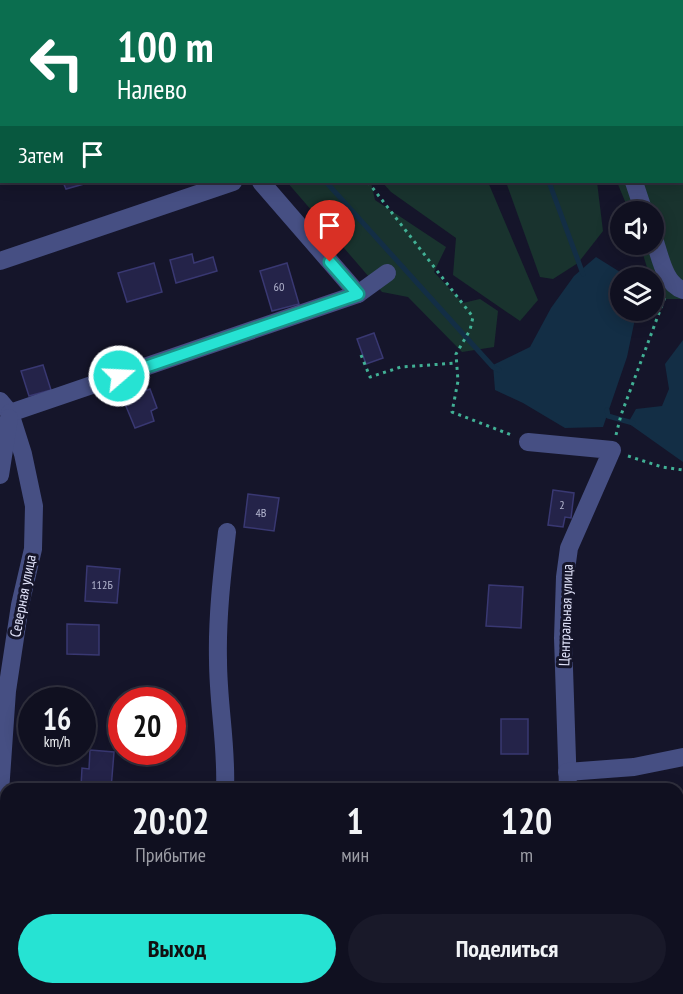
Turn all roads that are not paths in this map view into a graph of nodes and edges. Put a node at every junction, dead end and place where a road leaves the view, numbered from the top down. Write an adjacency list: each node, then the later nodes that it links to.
1 (230, 183): 6 (street)
2 (262, 183): 9 (street)
3 (634, 183): 4 (street)
4 (641, 201)
5 (662, 255): 8 (street)
6 (0, 261)
7 (387, 273): 9 (street)
8 (677, 286)
9 (358, 294): 10 (street)
10 (5, 407): 12 (street); 16 (street, Северная улица)
11 (528, 442): 15 (street, Центральная улица)
12 (0, 475)
13 (227, 532): 17 (street)
14 (683, 757): 15 (street)
15 (567, 781)
16 (1, 783)
17 (225, 783)

